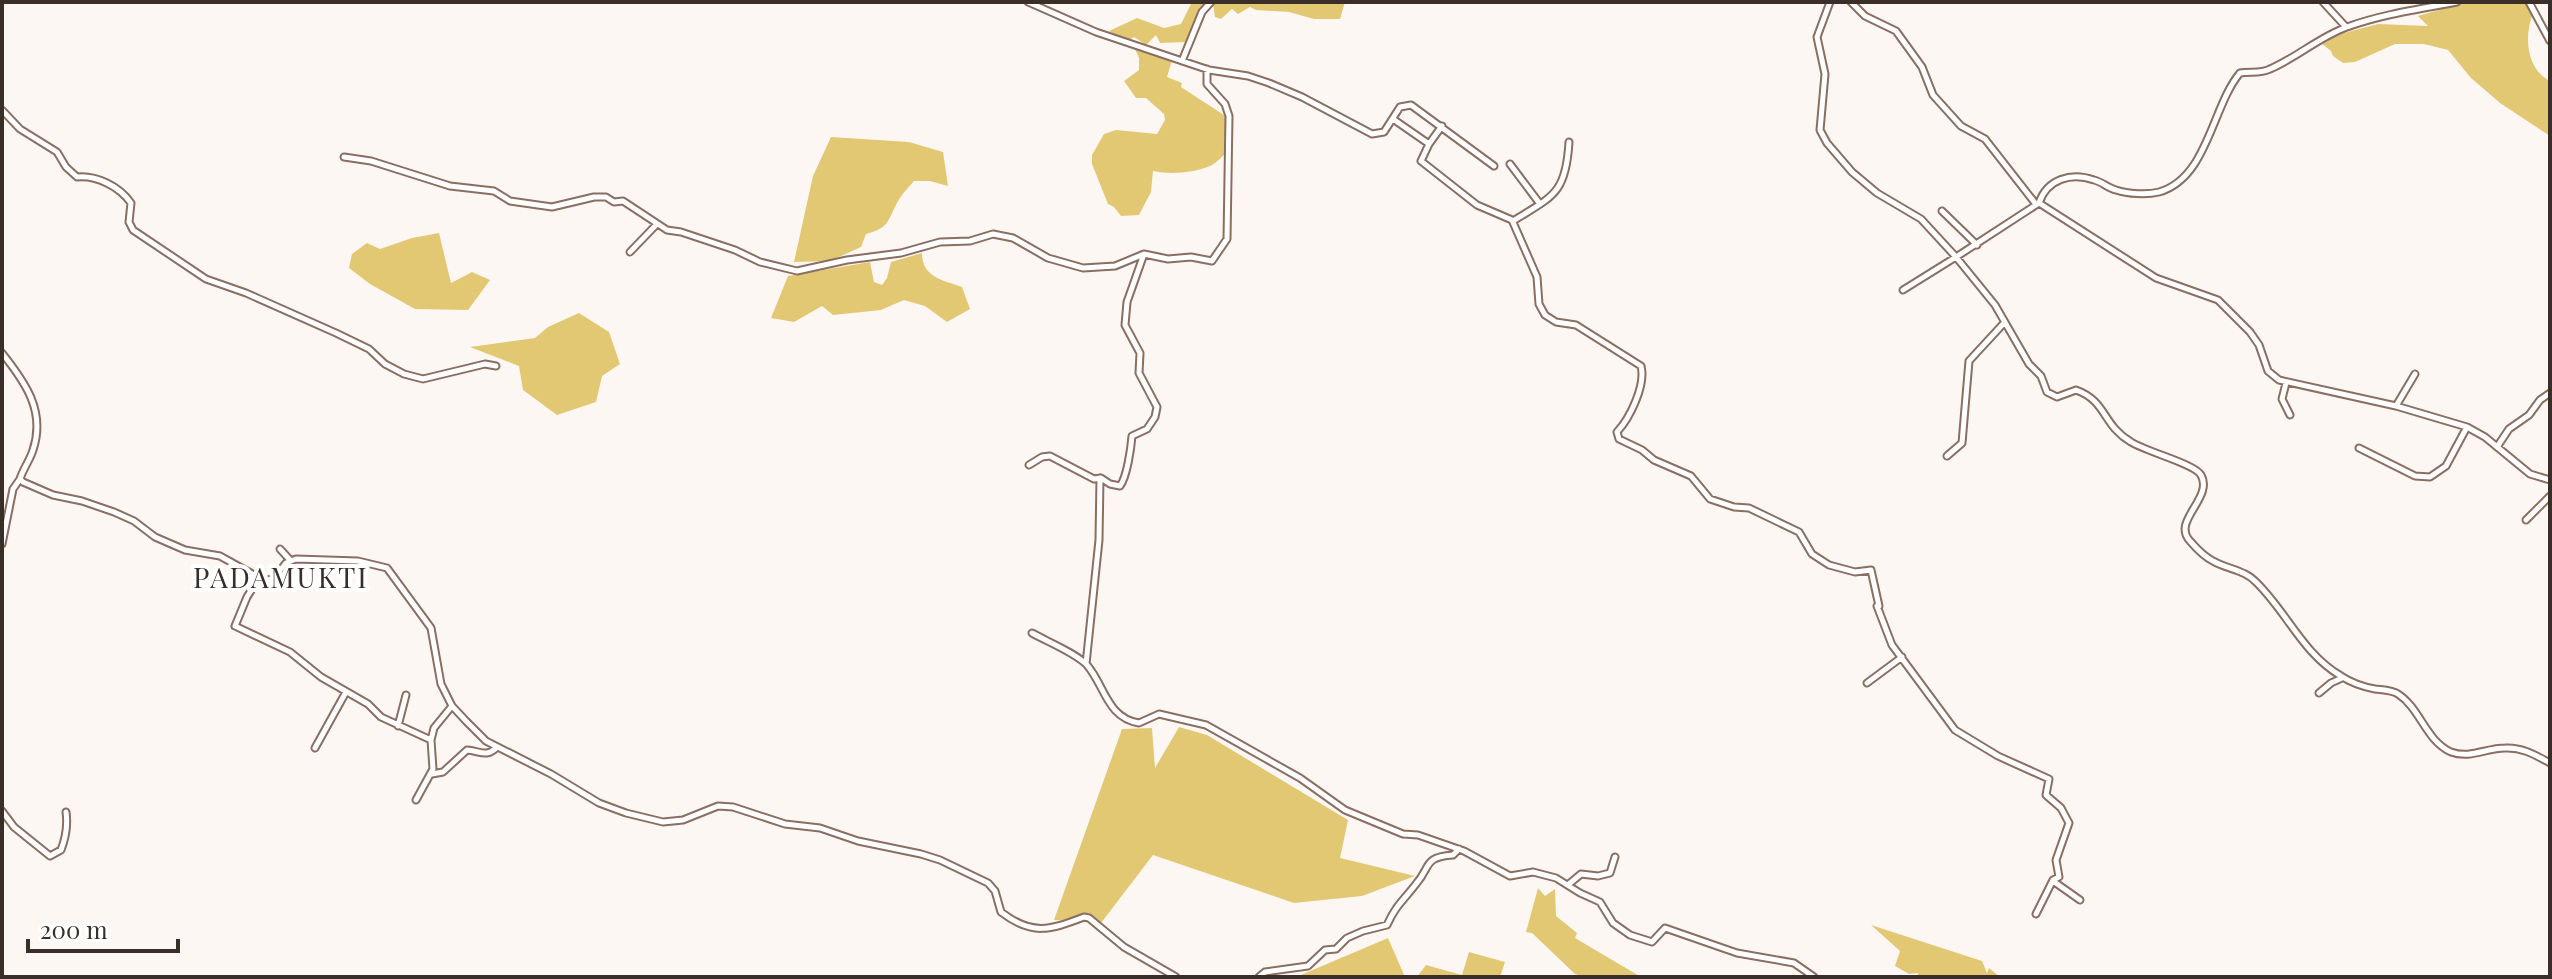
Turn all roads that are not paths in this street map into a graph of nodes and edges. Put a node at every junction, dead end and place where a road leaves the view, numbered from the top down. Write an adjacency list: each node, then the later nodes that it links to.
1 (1028, 2): 10 (street)
2 (1211, 2): 10 (street)
3 (1830, 2): 28 (street)
4 (1851, 2): 20 (street)
5 (2323, 2): 8 (street)
6 (2457, 2): 8 (street)
7 (2529, 2): 9 (street)
8 (2346, 27): 20 (street)
9 (2550, 41)
10 (1182, 61): 11 (street)
11 (1207, 69): 13 (street); 27 (street)
12 (2, 110): 32 (street)
13 (1393, 119): 14 (street); 16 (street)
14 (1442, 126): 16 (street); 19 (street)
15 (1569, 142): 21 (street)
16 (1429, 144): 23 (street)
17 (344, 157): 24 (street)
18 (1510, 164): 21 (street)
19 (1494, 166)
20 (2037, 203): 25 (street); 34 (street)
21 (1540, 204): 23 (street)
22 (1942, 211): 25 (street)
23 (1513, 221): 53 (street)
24 (657, 224): 26 (street); 27 (street)
25 (1977, 245): 28 (street)
26 (630, 252)
27 (1144, 254): 43 (street)
28 (1956, 257): 29 (street); 30 (street)
29 (1903, 290)
30 (2004, 323): 41 (street); 55 (street)
31 (2, 353): 45 (street)
32 (496, 366)
33 (2415, 374): 36 (street)
34 (2286, 383): 36 (street); 37 (street)
35 (2550, 393): 39 (street)
36 (2396, 406): 38 (street)
37 (2290, 415)
38 (2467, 427): 39 (street); 40 (street)
39 (2497, 447): 44 (street)
40 (2359, 448)
41 (1947, 456)
42 (1029, 465): 43 (street)
43 (1100, 478): 54 (street)
44 (2549, 478)
45 (20, 479): 48 (street); 51 (street)
46 (2550, 496): 47 (street)
47 (2526, 520)
48 (2, 544)
49 (280, 549): 50 (street)
50 (291, 561): 51 (street); 60 (street)
51 (259, 578): 57 (street)
52 (1032, 633): 54 (street)
53 (1902, 657): 56 (street); 72 (street)
54 (1086, 664): 70 (street)
55 (2343, 678): 58 (street); 65 (street)
56 (1867, 683)
57 (346, 692): 61 (street); 64 (street)
58 (2319, 693)
59 (406, 695): 61 (street)
60 (452, 706): 62 (street); 63 (street)
61 (398, 726): 62 (street)
62 (431, 740): 66 (street)
63 (497, 747): 66 (street); 76 (street)
64 (315, 748)
65 (2550, 763)
66 (432, 774): 67 (street)
67 (416, 800)
68 (2, 811): 69 (street)
69 (66, 812)
70 (1459, 849): 73 (street); 77 (street)
71 (1615, 857): 73 (street)
72 (2053, 881): 74 (street); 75 (street)
73 (1569, 884): 78 (street)
74 (2080, 900)
75 (2036, 914)
76 (1176, 977)
77 (1259, 977)
78 (1814, 977)

